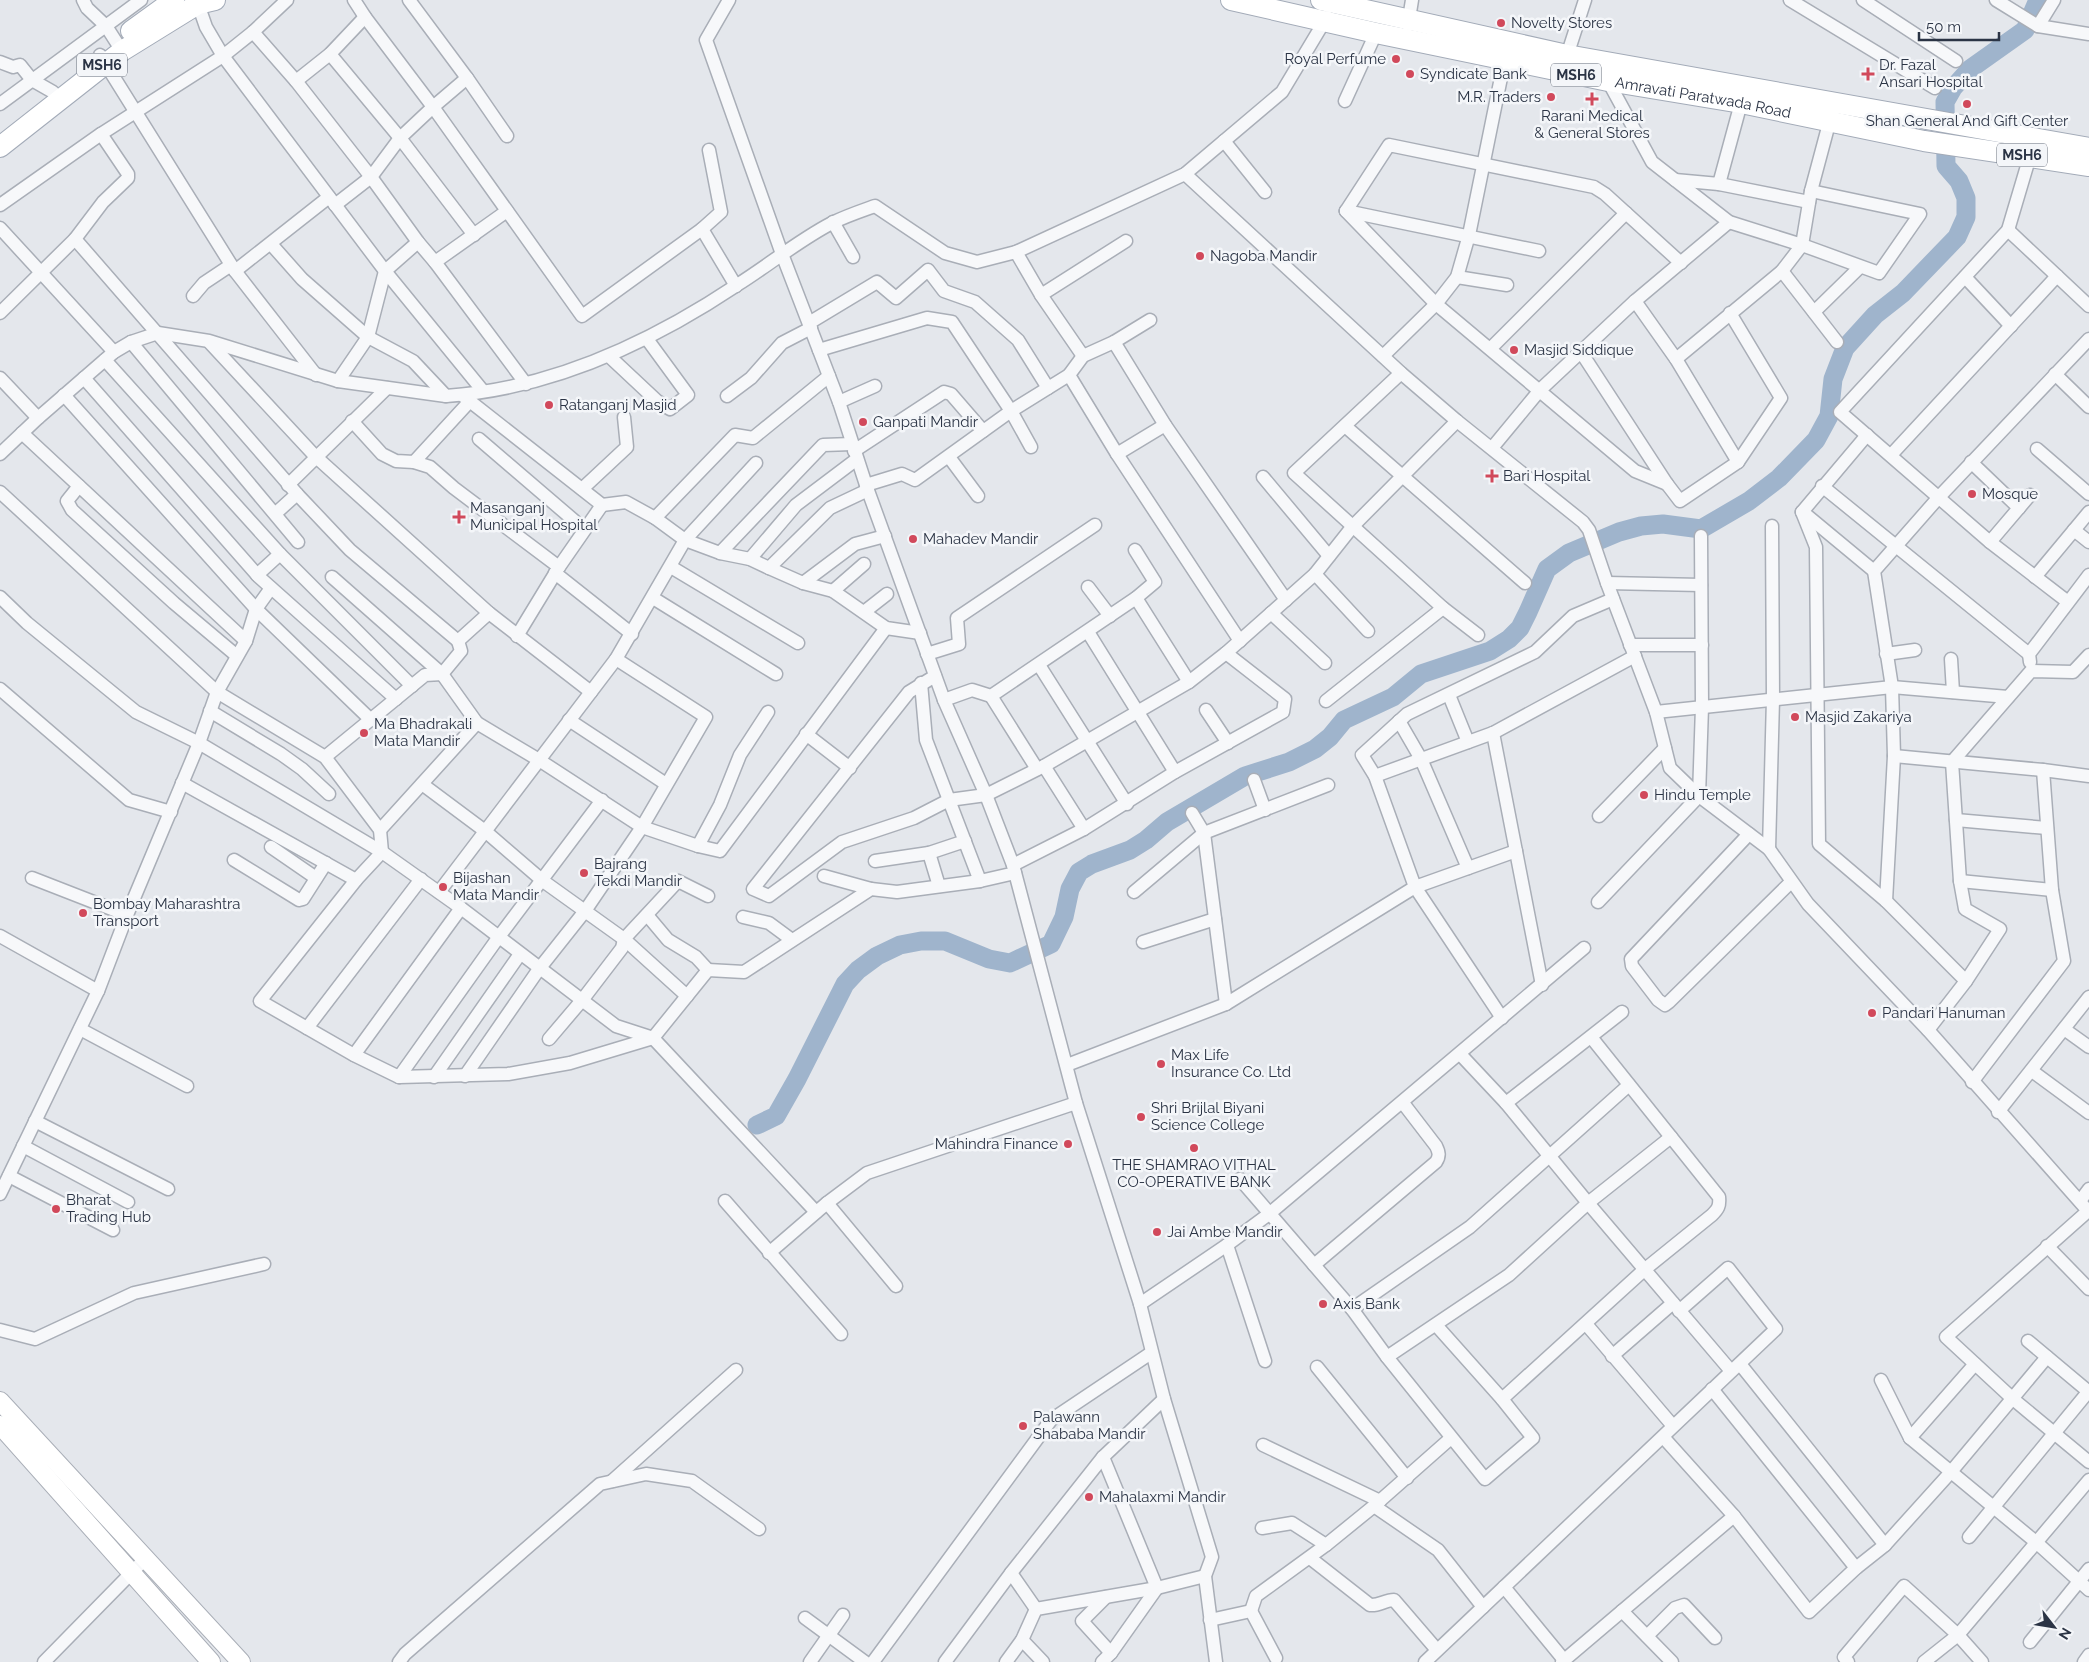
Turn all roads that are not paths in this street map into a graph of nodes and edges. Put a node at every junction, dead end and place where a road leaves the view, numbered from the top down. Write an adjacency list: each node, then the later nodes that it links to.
1 (83, 0): 22 (street)
2 (141, 0): 22 (street)
3 (174, 0): 22 (main road, MSH6)
4 (287, 0): 19 (street)
5 (354, 0): 17 (street)
6 (409, 0): 33 (street)
7 (729, 0): 82 (street)
8 (1231, 0): 15 (main road, Amravati Paratwada Road / MSH6)
9 (1585, 0): 30 (street)
10 (1790, 0): 37 (street)
11 (1863, 0): 28 (street)
12 (1996, 0): 18 (street)
13 (2054, 0): 18 (street)
14 (207, 2): 22 (main road, MSH6); 26 (street)
15 (1326, 8): 16 (main road, Amravati Paratwada Road / MSH6); 20 (main road, Amravati Paratwada Road / MSH6); 50 (street)
16 (1410, 10): 23 (street); 24 (main road, Amravati Paratwada Road / MSH6)
17 (365, 17): 25 (street); 43 (street)
18 (2035, 24): 21 (street)
19 (253, 32): 26 (street); 35 (street)
20 (1376, 33): 23 (main road, Amravati Paratwada Road / MSH6); 39 (street)
21 (2089, 34)
22 (114, 40): 27 (main road, MSH6); 34 (street)
23 (1407, 40): 24 (main road, Amravati Paratwada Road / MSH6)
24 (1507, 50): 30 (main road, Amravati Paratwada Road / MSH6); 55 (street)
25 (330, 54): 35 (street); 49 (street)
26 (223, 56): 44 (street); 63 (street)
27 (102, 59): 38 (main road, MSH6); 44 (street); 51 (main road, MSH6)
28 (1956, 61)
29 (0, 62): 31 (street)
30 (1564, 63): 36 (main road, Amravati Paratwada Road / MSH6); 41 (main road, Amravati Paratwada Road / MSH6)
31 (13, 67): 32 (street); 34 (street)
32 (0, 74)
33 (467, 78): 43 (street); 48 (street)
34 (32, 80): 38 (street); 42 (street)
35 (296, 81): 58 (street)
36 (1608, 81): 40 (main road, Amravati Paratwada Road / MSH6); 59 (street)
37 (1935, 88)
38 (53, 92): 47 (main road, MSH6)
39 (1345, 101)
40 (1741, 103): 45 (main road, Amravati Paratwada Road / MSH6); 60 (street)
41 (1836, 103): 45 (street); 52 (main road, Amravati Paratwada Road / MSH6)
42 (0, 104)
43 (433, 106): 49 (street); 65 (street)
44 (135, 114): 46 (street); 87 (street)
45 (1829, 122): 54 (main road, Amravati Paratwada Road / MSH6); 62 (street)
46 (101, 134): 64 (street); 75 (street)
47 (0, 135)
48 (507, 136)
49 (400, 138): 58 (street); 73 (street)
50 (1224, 141): 57 (street); 61 (street)
51 (0, 147)
52 (2089, 148)
53 (709, 150): 71 (street)
54 (2030, 156): 56 (main road, Amravati Paratwada Road / MSH6); 72 (street)
55 (1483, 164): 66 (street); 67 (street); 74 (street)
56 (2089, 166)
57 (1185, 174): 81 (street); 120 (street)
58 (371, 177): 63 (street); 76 (street)
59 (1675, 180): 60 (street); 69 (street)
60 (1719, 184): 62 (street)
61 (1265, 192)
62 (1810, 197): 79 (street); 86 (street)
63 (332, 201): 78 (street); 89 (street)
64 (0, 205)
65 (506, 211): 71 (street); 73 (street)
66 (1346, 211): 74 (street); 99 (street)
67 (1626, 213): 85 (street); 115 (street)
68 (833, 222): 81 (street); 82 (street); 83 (street)
69 (1729, 222): 79 (street); 85 (street)
70 (0, 228): 90 (street)
71 (702, 228): 95 (street)
72 (2008, 230): 91 (street); 93 (street)
73 (474, 235): 84 (street)
74 (1469, 236): 80 (street); 92 (street)
75 (75, 239): 90 (street); 107 (street)
76 (418, 242): 84 (street); 89 (street)
77 (1126, 242): 96 (street)
78 (271, 244): 87 (street); 108 (street)
79 (1802, 245): 86 (street); 88 (street)
80 (1539, 251)
81 (1016, 252): 96 (street)
82 (782, 254): 95 (street); 105 (street)
83 (853, 257)
84 (435, 262): 131 (street)
85 (1681, 263): 98 (street)
86 (1860, 267): 101 (street)
87 (233, 268): 97 (street); 125 (street)
88 (1782, 270): 101 (street); 103 (street)
89 (384, 271): 108 (street); 136 (street)
90 (41, 273): 102 (street); 118 (street)
91 (2057, 276): 100 (street); 106 (street)
92 (1457, 277): 94 (street); 99 (street)
93 (1965, 277): 106 (street); 152 (street)
94 (1507, 284)
95 (736, 286): 109 (street)
96 (1041, 295): 119 (street)
97 (193, 296)
98 (1635, 301): 117 (street); 122 (street)
99 (1436, 304): 115 (street); 120 (street)
100 (2089, 306)
101 (1814, 312): 114 (street)
102 (0, 313)
103 (1730, 313): 122 (street); 164 (street)
104 (1150, 320): 113 (street)
105 (810, 325): 116 (street); 134 (street); 139 (street)
106 (2012, 326): 160 (street)
107 (158, 333): 111 (street); 112 (street); 173 (street)
108 (368, 337): 130 (street); 138 (street)
109 (647, 339): 121 (street); 121 (street)
110 (2089, 339): 124 (street)
111 (130, 342): 118 (street); 184 (street)
112 (209, 342): 125 (street); 161 (street)
113 (1114, 342): 119 (street); 148 (street)
114 (1837, 342)
115 (1491, 348): 135 (street)
116 (819, 350): 127 (street); 143 (street)
117 (1581, 352): 135 (street); 169 (street)
118 (110, 356): 129 (street); 193 (street)
119 (1083, 356): 126 (street)
120 (1383, 356): 123 (street)
121 (610, 357): 131 (street)
122 (1676, 359): 164 (street)
123 (1401, 373): 147 (street); 149 (street)
124 (2055, 374): 142 (street); 165 (street)
125 (316, 375): 130 (street)
126 (1070, 375): 134 (street); 159 (street)
127 (829, 376): 141 (street); 185 (street)
128 (0, 378): 145 (street)
129 (84, 378): 137 (street); 210 (street)
130 (338, 381): 133 (street)
131 (526, 384): 136 (street)
132 (875, 386): 141 (street)
133 (387, 388): 138 (street); 146 (street)
134 (1048, 388): 143 (street)
135 (1540, 390): 155 (street); 169 (street)
136 (483, 391): 140 (street)
137 (64, 395): 145 (street); 229 (street)
138 (446, 396): 140 (street)
139 (727, 396)
140 (466, 398): 163 (street); 174 (street)
141 (839, 402): 157 (street)
142 (2089, 407)
143 (1011, 411): 150 (street); 154 (street)
144 (624, 417): 174 (street)
145 (38, 418): 151 (street)
146 (352, 421): 161 (street); 163 (street)
147 (1457, 421): 155 (street); 167 (street)
148 (1164, 425): 159 (street); 226 (street)
149 (1345, 426): 167 (street); 187 (street)
150 (983, 431): 157 (street); 162 (street)
151 (22, 433): 158 (street); 170 (street)
152 (1867, 435): 160 (street); 171 (street)
153 (479, 439): 189 (street)
154 (1031, 448)
155 (1492, 448): 216 (street)
156 (2037, 448): 176 (street)
157 (854, 451): 172 (street); 201 (street); 203 (street)
158 (0, 454)
159 (1117, 454): 243 (street)
160 (1891, 455): 179 (street)
161 (315, 456): 173 (street); 231 (street)
162 (949, 457): 172 (street); 178 (street)
163 (414, 462): 207 (street)
164 (1738, 462): 169 (street)
165 (1972, 462): 179 (street); 181 (street)
166 (756, 463): 194 (street)
167 (1402, 475): 187 (street); 215 (street)
168 (1263, 477): 202 (street)
169 (1667, 484)
170 (79, 486): 241 (street); 253 (street)
171 (1822, 486): 182 (street); 198 (street)
172 (867, 487): 191 (street); 206 (street)
173 (292, 489): 184 (street); 242 (street)
174 (582, 490): 180 (street)
175 (0, 492): 267 (street)
176 (2089, 494)
177 (2030, 495): 181 (street)
178 (978, 496)
179 (1939, 497): 196 (street); 198 (street)
180 (602, 505): 185 (street); 189 (street)
181 (2019, 508): 196 (street)
182 (1802, 512): 208 (street); 271 (street)
183 (2089, 512): 190 (street)
184 (279, 518): 193 (street); 195 (street)
185 (655, 518): 194 (street)
186 (1095, 525): 249 (street)
187 (1353, 526): 202 (street); 228 (street)
188 (1772, 526): 275 (street)
189 (584, 530): 207 (street)
190 (2074, 530): 197 (street); 213 (street)
191 (885, 536): 214 (street); 237 (street)
192 (1701, 536): 217 (street)
193 (267, 540): 200 (street)
194 (686, 540): 201 (street); 205 (street)
195 (298, 542)
196 (1990, 542): 213 (street)
197 (2089, 542)
198 (1895, 546): 208 (street); 251 (street)
199 (1135, 550): 224 (street)
200 (280, 554): 210 (street); 264 (street)
201 (720, 554): 203 (street)
202 (1329, 556): 209 (street)
203 (750, 559): 206 (street)
204 (864, 564): 220 (street)
205 (671, 567): 223 (street); 244 (street)
206 (769, 568): 214 (street)
207 (557, 570): 238 (street); 240 (street)
208 (1874, 571): 250 (street)
209 (1315, 574): 226 (street); 235 (street)
210 (257, 575): 219 (street)
211 (2089, 575): 227 (street)
212 (332, 577): 259 (street)
213 (2036, 577): 227 (street)
214 (803, 583): 220 (street)
215 (1525, 583)
216 (1607, 583): 217 (street); 225 (street)
217 (1701, 585): 245 (street)
218 (1088, 587): 233 (street)
219 (271, 588): 229 (street); 274 (street)
220 (833, 591): 230 (street)
221 (887, 594): 230 (street)
222 (0, 597): 292 (street)
223 (653, 598): 238 (street); 260 (street)
224 (1136, 598): 233 (street); 262 (street)
225 (1613, 599): 246 (street); 270 (street)
226 (1286, 600): 232 (street)
227 (2068, 602): 251 (street)
228 (1443, 608): 239 (street); 277 (street)
229 (256, 609): 241 (street); 284 (street)
230 (864, 612): 234 (street)
231 (489, 613): 240 (street); 242 (street)
232 (1271, 613): 243 (street); 256 (street)
233 (1110, 616): 236 (street)
234 (886, 628): 237 (street); 289 (street)
235 (1368, 631)
236 (1088, 632): 257 (street); 282 (street)
237 (920, 633): 249 (street)
238 (632, 634): 254 (street)
239 (1478, 635)
240 (518, 636): 268 (street)
241 (246, 641): 253 (street)
242 (458, 641): 259 (street)
243 (1240, 641): 248 (street)
244 (798, 643)
245 (1702, 645): 246 (street); 278 (street)
246 (1632, 650): 283 (street); 288 (street)
247 (1915, 650): 250 (street)
248 (1226, 653): 262 (street); 293 (street)
249 (927, 654): 261 (street)
250 (1886, 654): 265 (street)
251 (2029, 654): 258 (street)
252 (2089, 655): 258 (street)
253 (237, 656): 267 (street)
254 (616, 659): 268 (street); 309 (street)
255 (1951, 659): 269 (street)
256 (1325, 663)
257 (1039, 665): 272 (street); 290 (street)
258 (2031, 671): 273 (street)
259 (442, 674): 264 (street); 287 (street)
260 (776, 674)
261 (935, 676): 263 (street); 276 (street)
262 (1189, 682): 282 (street)
263 (921, 683): 301 (street); 315 (street)
264 (412, 686): 274 (street)
265 (1892, 687): 269 (street); 271 (street); 295 (street)
266 (0, 689): 318 (street)
267 (217, 692): 280 (street); 296 (street)
268 (591, 692): 285 (street)
269 (1953, 692): 273 (street)
270 (1450, 695): 286 (street); 291 (street)
271 (1818, 695): 275 (street); 357 (street)
272 (991, 696): 276 (street); 300 (street)
273 (2008, 697): 299 (street)
274 (396, 699): 284 (street)
275 (1773, 699): 278 (street); 332 (street)
276 (944, 700): 312 (street)
277 (1326, 701)
278 (1702, 707): 283 (street); 313 (street)
279 (1206, 710): 293 (street)
280 (210, 711): 292 (street); 311 (street)
281 (768, 712): 330 (street)
282 (1136, 712): 290 (street); 303 (street)
283 (1656, 712): 294 (street)
284 (370, 720): 296 (street)
285 (569, 720): 298 (street); 309 (street)
286 (1399, 721): 297 (street); 304 (street)
287 (477, 723): 298 (street); 308 (street)
288 (1493, 733): 291 (street); 333 (street)
289 (806, 734): 301 (street); 330 (street)
290 (1086, 740): 300 (street); 316 (street)
291 (1468, 742): 297 (street)
292 (199, 743): 307 (street); 334 (street)
293 (1228, 743): 303 (street)
294 (1665, 748): 313 (street); 320 (street)
295 (1894, 756): 299 (street); 357 (street)
296 (325, 757): 325 (street)
297 (1421, 759): 304 (street); 339 (street)
298 (539, 760): 314 (street); 326 (street)
299 (1952, 762): 302 (street); 321 (street)
300 (1041, 767): 312 (street); 324 (street)
301 (850, 768): 315 (street)
302 (2042, 770): 305 (street); 323 (street)
303 (1175, 772): 316 (street)
304 (1375, 776): 351 (street)
305 (2089, 776)
306 (1254, 780): 317 (street)
307 (182, 783): 318 (street); 338 (street)
308 (422, 784): 325 (street); 326 (street)
309 (666, 784): 322 (street)
310 (1328, 785): 317 (street)
311 (329, 794)
312 (986, 795): 315 (street); 340 (street)
313 (1699, 796): 328 (street); 358 (street)
314 (602, 800): 322 (street); 346 (street)
315 (950, 800): 329 (street)
316 (1127, 804): 324 (street)
317 (1265, 810): 327 (street)
318 (171, 812): 361 (street)
319 (1192, 813): 327 (street)
320 (1599, 816)
321 (1956, 820): 323 (street); 348 (street)
322 (642, 827): 330 (street); 360 (street)
323 (2047, 828): 353 (street)
324 (1084, 829): 340 (street)
325 (380, 830): 334 (street)
326 (485, 831): 346 (street); 354 (street)
327 (1204, 833): 355 (street); 364 (street)
328 (1748, 834): 332 (street); 349 (street)
329 (965, 841): 335 (street); 347 (street)
330 (698, 846)
331 (271, 847): 343 (street)
332 (1769, 848): 349 (street)
333 (1516, 850): 339 (street); 375 (street)
334 (382, 852): 344 (street); 345 (street)
335 (929, 853): 337 (street); 350 (street)
336 (234, 860): 343 (street)
337 (875, 860)
338 (326, 863): 343 (street); 345 (street)
339 (1468, 868): 351 (street)
340 (1014, 869): 347 (street); 393 (street)
341 (824, 876): 352 (street)
342 (32, 878): 361 (street)
343 (316, 878)
344 (421, 879): 354 (street); 383 (street)
345 (356, 880): 383 (street)
346 (543, 880): 360 (street); 366 (street)
347 (980, 881): 350 (street)
348 (1960, 881): 353 (street); 374 (street)
349 (1791, 882): 386 (street)
350 (939, 886): 352 (street)
351 (1416, 887): 380 (street); 382 (street)
352 (871, 889): 368 (street)
353 (2052, 890): 398 (street)
354 (439, 892): 359 (street)
355 (1134, 892)
356 (708, 896): 362 (street)
357 (1886, 901): 374 (street)
358 (1598, 902)
359 (461, 908): 366 (street); 392 (street)
360 (585, 911): 367 (street); 372 (street)
361 (127, 915): 376 (street)
362 (647, 915): 367 (street); 373 (street)
363 (743, 917): 368 (street)
364 (1215, 919): 369 (street); 380 (street)
365 (0, 936): 376 (street)
366 (498, 938): 371 (street); 396 (street)
367 (624, 938): 377 (street); 379 (street)
368 (792, 940): 373 (street)
369 (1143, 942)
370 (1584, 948): 375 (street)
371 (520, 954): 372 (street); 397 (street)
372 (539, 969): 379 (street); 395 (street)
373 (708, 970): 377 (street)
374 (1966, 981): 386 (street)
375 (1542, 985): 382 (street)
376 (98, 991): 384 (street)
377 (687, 996): 388 (street)
378 (2089, 997): 385 (street)
379 (583, 1000): 388 (street); 389 (street)
380 (1226, 1004): 393 (street)
381 (1622, 1012): 387 (street)
382 (1502, 1018): 391 (street)
383 (307, 1028): 392 (street)
384 (80, 1029): 400 (street); 406 (street)
385 (2064, 1029): 390 (street); 394 (street)
386 (1928, 1030): 398 (street)
387 (1591, 1037): 399 (street); 403 (street)
388 (653, 1038): 395 (street); 420 (street)
389 (549, 1039)
390 (2089, 1047)
391 (1460, 1054): 402 (street); 403 (street)
392 (354, 1055): 396 (street)
393 (1067, 1065): 401 (street)
394 (2032, 1071): 404 (street); 405 (street)
395 (465, 1076): 397 (street)
396 (399, 1077): 397 (street)
397 (434, 1077)
398 (1972, 1082): 404 (street)
399 (1629, 1085): 407 (street); 409 (street)
400 (187, 1086)
401 (1076, 1103): 417 (street); 431 (street)
402 (1403, 1103): 421 (street); 427 (street)
403 (1506, 1103): 409 (street)
404 (1998, 1112): 419 (street)
405 (2089, 1113)
406 (35, 1121): 408 (street); 413 (street)
407 (1671, 1137): 418 (street); 428 (street)
408 (23, 1146): 410 (street); 416 (street)
409 (1550, 1154): 418 (street); 433 (street)
410 (9, 1176): 414 (street); 422 (street)
411 (1240, 1179): 421 (street)
412 (2089, 1189): 419 (street)
413 (168, 1190)
414 (0, 1194)
415 (725, 1201): 425 (street)
416 (128, 1202)
417 (827, 1203): 420 (street); 429 (street)
418 (1588, 1203): 428 (street); 435 (street)
419 (2085, 1208): 424 (street)
420 (816, 1212): 425 (street)
421 (1269, 1214): 423 (street); 427 (street)
422 (113, 1230)
423 (1227, 1245): 431 (street); 443 (street)
424 (2047, 1246): 430 (street); 444 (street)
425 (769, 1253): 437 (street)
426 (264, 1264): 436 (street)
427 (1314, 1265): 433 (street)
428 (1644, 1270): 432 (street); 434 (street)
429 (896, 1286)
430 (2089, 1289)
431 (1140, 1304): 439 (street)
432 (1676, 1307): 440 (street); 446 (street); 446 (street)
433 (1352, 1309): 441 (street)
434 (1586, 1324): 440 (street); 452 (street)
435 (1436, 1326): 441 (street); 452 (street)
436 (0, 1330)
437 (841, 1334)
438 (2028, 1341): 442 (street)
439 (1151, 1353): 451 (street); 513 (street)
440 (1612, 1356): 456 (street)
441 (1387, 1357): 458 (street)
442 (2047, 1357): 450 (street); 453 (street)
443 (1265, 1361)
444 (1975, 1364): 453 (street); 460 (street)
445 (1317, 1367): 465 (street)
446 (1735, 1368): 449 (street); 476 (street)
447 (736, 1370): 467 (street)
448 (1881, 1380): 460 (street)
449 (1712, 1390): 456 (street); 479 (street)
450 (2089, 1392): 457 (street)
451 (1164, 1399): 462 (street); 483 (street)
452 (1502, 1399): 458 (street)
453 (2013, 1399): 457 (street); 464 (street)
454 (0, 1401): 477 (street)
455 (0, 1425): 482 (street)
456 (1673, 1426): 459 (street)
457 (2054, 1433): 463 (street); 469 (street)
458 (1451, 1438): 465 (street)
459 (1664, 1438): 470 (street); 485 (street)
460 (1910, 1438): 464 (street)
461 (1263, 1445): 468 (street)
462 (1103, 1457): 481 (street); 486 (street)
463 (2089, 1462)
464 (1950, 1473): 469 (street); 476 (street)
465 (1407, 1478): 468 (street)
466 (2089, 1480): 474 (street)
467 (612, 1481): 472 (street); 510 (street)
468 (1377, 1504): 475 (street); 489 (street)
469 (1992, 1508): 473 (street); 474 (street)
470 (1734, 1516): 479 (street); 492 (street)
471 (1262, 1528): 475 (street)
472 (759, 1529)
473 (1969, 1537)
474 (2037, 1544): 484 (street); 496 (street)
475 (1326, 1545): 478 (street)
476 (1885, 1545): 479 (street)
477 (146, 1558): 482 (street); 509 (street)
478 (1310, 1558): 491 (street); 502 (street)
479 (1856, 1568)
480 (2089, 1569): 484 (street)
481 (1012, 1573): 490 (street); 514 (street)
482 (130, 1574): 507 (street); 508 (street)
483 (1206, 1576): 486 (street); 495 (street)
484 (2079, 1582): 487 (street); 501 (street)
485 (1504, 1587): 489 (street); 506 (street)
486 (1157, 1588): 488 (street); 504 (street)
487 (2089, 1590)
488 (1106, 1597): 490 (street); 504 (street)
489 (1482, 1607): 502 (street)
490 (1036, 1609): 500 (street)
491 (1251, 1611): 495 (street); 505 (street)
492 (1622, 1611): 498 (street); 506 (street)
493 (843, 1615): 497 (street)
494 (805, 1618): 497 (street)
495 (1210, 1620): 517 (street)
496 (1958, 1635): 520 (street); 521 (street); 522 (street)
497 (829, 1636): 511 (street); 512 (street)
498 (1647, 1636): 499 (street); 519 (street)
499 (1715, 1638)
500 (1022, 1640): 515 (street); 516 (street)
501 (2030, 1642)
502 (1437, 1650): 518 (street)
503 (2089, 1655): 523 (street)
504 (1106, 1657)
505 (1276, 1658)
506 (1563, 1661)
507 (44, 1662)
508 (211, 1662)
509 (241, 1662)
510 (399, 1662)
511 (810, 1662)
512 (865, 1662)
513 (873, 1662)
514 (945, 1662)
515 (1006, 1662)
516 (1042, 1662)
517 (1216, 1662)
518 (1425, 1662)
519 (1672, 1662)
520 (1848, 1662)
521 (1924, 1662)
522 (1982, 1662)
523 (2084, 1662)

